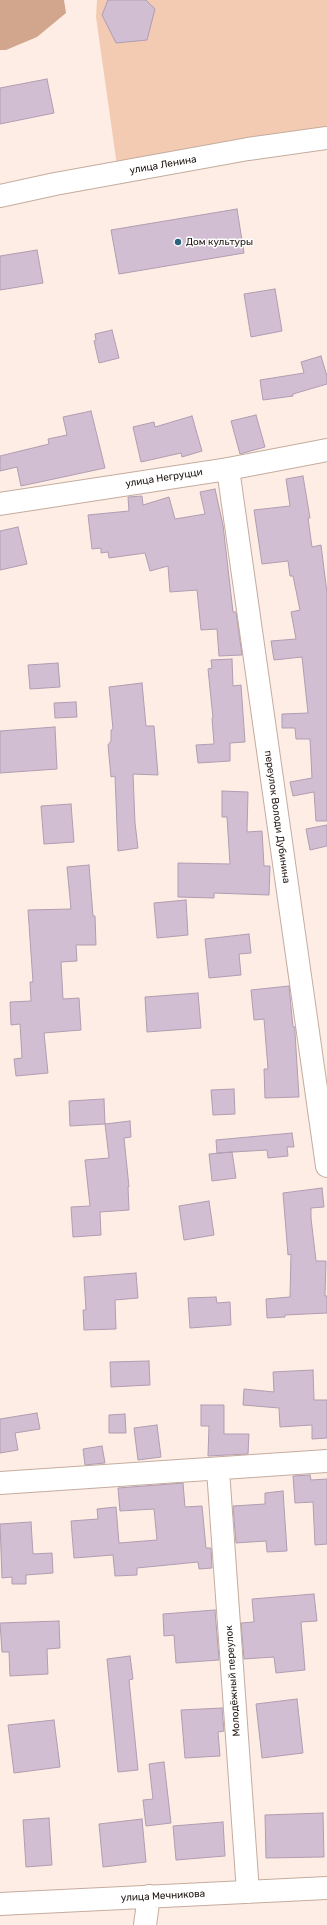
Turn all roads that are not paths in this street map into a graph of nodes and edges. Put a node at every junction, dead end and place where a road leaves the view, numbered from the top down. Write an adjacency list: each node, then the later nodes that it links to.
1 (327, 138): 2 (street, улица Ленина)
2 (0, 196)
3 (327, 450): 4 (street, улица Негруцци)
4 (228, 469): 5 (street, улица Негруцци); 6 (street, переулок Володи Дубинина)
5 (0, 504)
6 (327, 1166)
7 (327, 1462): 8 (street)
8 (218, 1470): 9 (street); 11 (street, Молодёжный переулок)
9 (0, 1483)
10 (327, 1888): 11 (street, улица Мечникова)
11 (248, 1892): 12 (street, улица Мечникова)
12 (149, 1896): 13 (street, улица Мечникова); 14 (street)
13 (0, 1904)
14 (145, 1925)

